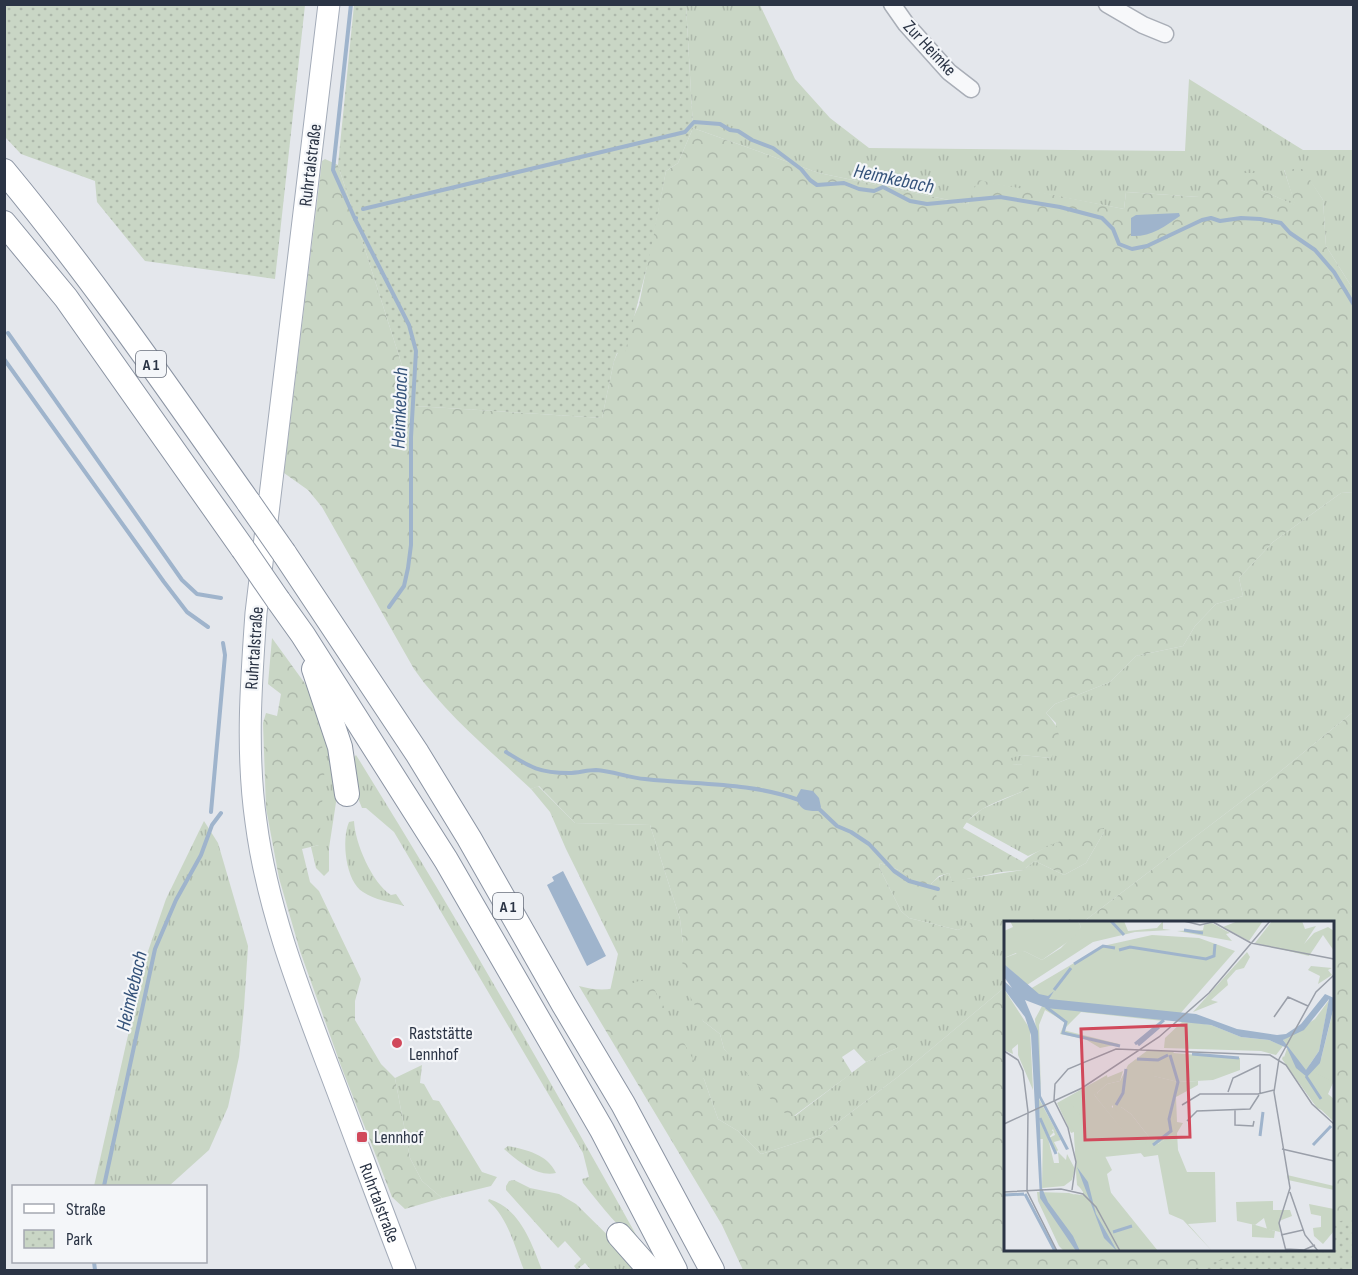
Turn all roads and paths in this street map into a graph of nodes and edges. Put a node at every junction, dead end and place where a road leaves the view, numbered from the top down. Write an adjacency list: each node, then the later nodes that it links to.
1 (329, 4): 11 (main road, Ruhrtalstraße)
2 (892, 4): 5 (street, Zur Heimke)
3 (1107, 4): 4 (street)
4 (1165, 34)
5 (971, 89)
6 (4, 171): 14 (highway, A 1, bridge)
7 (4, 223): 8 (highway, A 1, bridge)
8 (303, 635): 9 (highway); 13 (highway, A 1)
9 (347, 794)
10 (619, 1235): 12 (highway)
11 (405, 1270)
12 (650, 1270)
13 (675, 1270)
14 (712, 1270)

